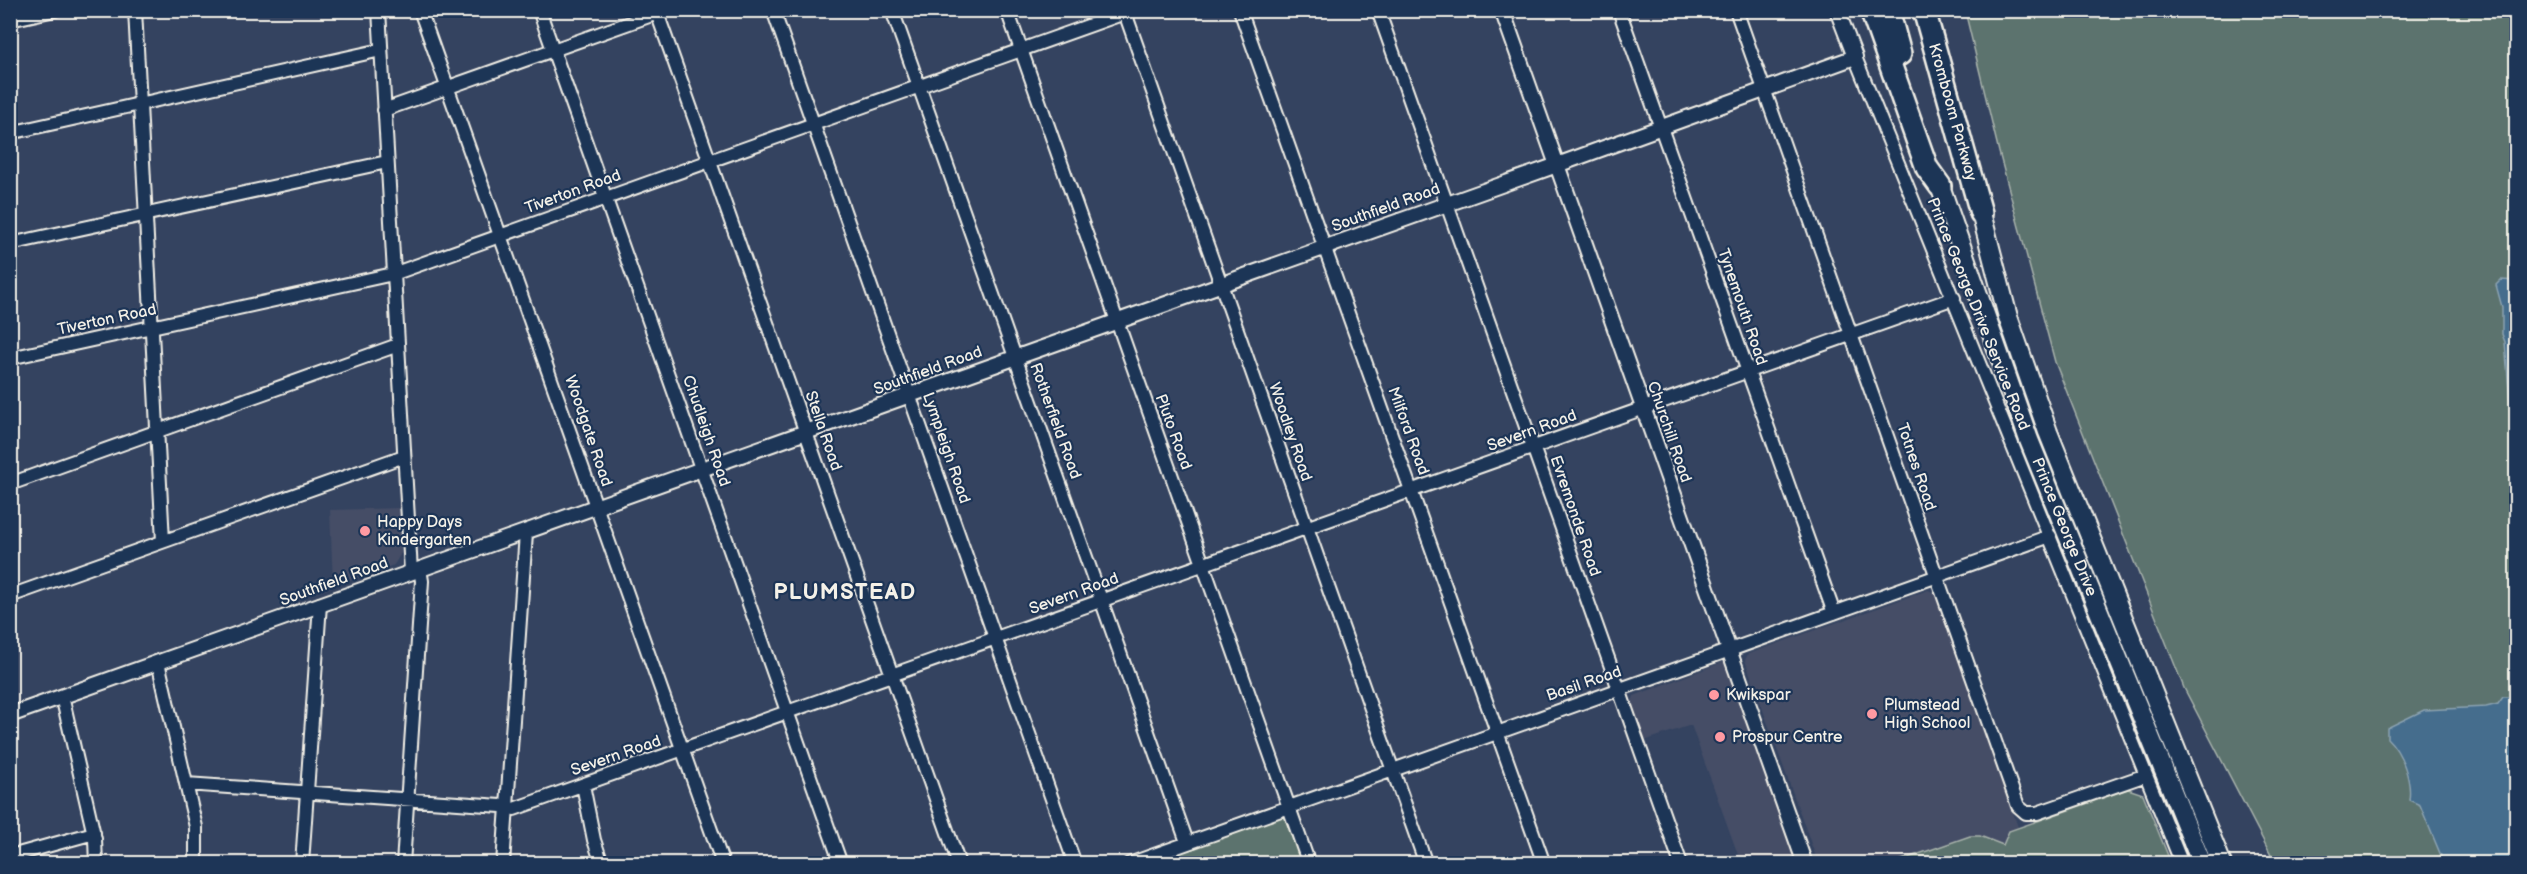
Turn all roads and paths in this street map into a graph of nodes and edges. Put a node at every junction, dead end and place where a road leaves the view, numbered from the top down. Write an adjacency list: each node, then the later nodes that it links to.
1 (55, 10): 21 (street)
2 (135, 10): 29 (street)
3 (379, 10): 22 (street)
4 (420, 10): 27 (street, Woodgate Road)
5 (539, 10): 23 (street, Chudleigh Road)
6 (772, 10): 31 (street, Lympleigh Road)
7 (892, 10): 26 (street, Rotherfield Road)
8 (1007, 10): 24 (street, Pluto Road)
9 (1240, 10): 44 (street, Milford Road)
10 (1378, 10): 39 (street, Evremonde Road)
11 (1502, 10): 36 (street, Churchill Road)
12 (1619, 10): 32 (street, Tynemouth Road)
13 (1736, 10): 28 (street, Totnes Road)
14 (1837, 10): 25 (street, Prince George Drive Service Road)
15 (1871, 10): 37 (highway)
16 (1888, 10): 37 (highway, Kromboom Parkway)
17 (1924, 10): 40 (highway, Kromboom Parkway)
18 (1936, 10): 40 (highway)
19 (659, 11): 23 (street); 34 (street, Stella Road)
20 (1127, 11): 24 (street, Tiverton Road); 46 (street, Woodley Road)
21 (10, 20)
22 (381, 50): 29 (street); 30 (street)
23 (553, 50): 27 (street); 38 (street, Chudleigh Road)
24 (1021, 50): 26 (street, Tiverton Road); 48 (street, Pluto Road)
25 (1855, 57): 28 (street, Southfield Road); 47 (street, Prince George Drive Service Road)
26 (919, 87): 31 (street, Tiverton Road); 53 (street, Rotherfield Road)
27 (448, 88): 30 (street); 42 (street, Woodgate Road)
28 (1764, 91): 32 (street, Southfield Road); 50 (street, Totnes Road)
29 (140, 103): 33 (street); 41 (street)
30 (384, 110): 35 (street)
31 (813, 124): 34 (street, Tiverton Road); 55 (street, Lympleigh Road)
32 (1661, 127): 36 (street, Southfield Road); 54 (street, Tynemouth Road)
33 (10, 133)
34 (709, 161): 38 (street, Tiverton Road); 58 (street, Stella Road)
35 (387, 162): 41 (street); 45 (street)
36 (1557, 165): 39 (street, Southfield Road); 56 (street, Churchill Road)
37 (1940, 186): 114 (main road, Prince George Drive)
38 (606, 198): 42 (street, Tiverton Road); 61 (street, Chudleigh Road)
39 (1447, 204): 44 (street, Southfield Road); 59 (street, Evremonde Road)
40 (1981, 213): 115 (main road, Prince George Drive)
41 (145, 214): 43 (street); 49 (street)
42 (501, 235): 45 (street, Tiverton Road); 64 (street, Woodgate Road)
43 (10, 244)
44 (1325, 248): 46 (street, Southfield Road); 63 (street, Milford Road)
45 (393, 274): 49 (street, Tiverton Road); 51 (street)
46 (1221, 285): 48 (street, Southfield Road); 65 (street, Woodley Road)
47 (1954, 298): 50 (street, Severn Road); 67 (street, Prince George Drive Service Road)
48 (1116, 322): 53 (street, Southfield Road); 69 (street, Pluto Road)
49 (152, 327): 52 (street, Tiverton Road); 57 (street)
50 (1852, 334): 54 (street, Severn Road); 71 (street, Totnes Road)
51 (398, 345): 57 (street); 60 (street)
52 (10, 358)
53 (1015, 358): 55 (street, Southfield Road); 73 (street, Rotherfield Road)
54 (1747, 372): 56 (street, Severn Road); 75 (street, Tynemouth Road)
55 (909, 395): 58 (street, Southfield Road); 76 (street, Lympleigh Road)
56 (1643, 409): 59 (street, Severn Road); 77 (street, Churchill Road)
57 (157, 431): 62 (street); 68 (street)
58 (806, 432): 61 (street, Southfield Road); 79 (street, Stella Road)
59 (1533, 448): 63 (street, Severn Road); 80 (street, Evremonde Road)
60 (404, 456): 68 (street); 70 (street)
61 (702, 470): 64 (street, Southfield Road); 82 (street, Chudleigh Road)
62 (10, 484)
63 (1412, 491): 65 (street, Severn Road); 84 (street, Milford Road)
64 (597, 507): 66 (street, Southfield Road); 85 (street, Woodgate Road)
65 (1307, 528): 69 (street, Severn Road); 86 (street, Woodley Road)
66 (525, 532): 70 (street, Southfield Road); 92 (street)
67 (2050, 536): 71 (street, Basil Road); 87 (street, Prince George Drive Service Road)
68 (163, 541): 72 (street)
69 (1203, 565): 73 (street, Severn Road); 93 (street, Pluto Road)
70 (416, 570): 74 (street, Southfield Road); 91 (street)
71 (1937, 576): 75 (street, Basil Road); 87 (street, Totnes Road)
72 (10, 596)
73 (1101, 601): 76 (street, Severn Road); 95 (street, Rotherfield Road)
74 (320, 604): 78 (street, Southfield Road); 90 (street)
75 (1833, 614): 77 (street, Basil Road)
76 (995, 639): 79 (street, Severn Road); 106 (street, Lympleigh Road)
77 (1729, 650): 80 (street, Basil Road); 112 (street, Churchill Road)
78 (158, 662): 81 (street, Southfield Road); 88 (street)
79 (891, 676): 82 (street, Severn Road); 105 (street, Stella Road)
80 (1618, 689): 84 (street, Basil Road); 111 (street, Evremonde Road)
81 (62, 696): 83 (street, Southfield Road); 94 (street)
82 (788, 712): 85 (street, Severn Road); 104 (street, Chudleigh Road)
83 (10, 714)
84 (1497, 732): 86 (street, Basil Road); 110 (street, Milford Road)
85 (682, 750): 89 (street, Severn Road); 103 (street, Woodgate Road)
86 (1393, 769): 93 (street, Basil Road); 109 (street, Woodley Road)
87 (2146, 775): 113 (street, Prince George Drive Service Road)
88 (186, 784): 90 (street, Severn Road); 98 (street)
89 (583, 785): 92 (street, Severn Road); 102 (street)
90 (308, 793): 91 (street, Severn Road); 99 (street)
91 (408, 800): 92 (street, Severn Road); 100 (street)
92 (507, 807): 101 (street)
93 (1289, 807): 95 (street, Basil Road); 108 (street, Pluto Road)
94 (94, 832): 96 (street); 97 (street)
95 (1187, 842): 107 (street, Basil Road)
96 (18, 854)
97 (96, 864)
98 (196, 864)
99 (302, 864)
100 (403, 864)
101 (504, 864)
102 (602, 864)
103 (723, 864)
104 (842, 864)
105 (959, 864)
106 (1075, 864)
107 (1129, 864)
108 (1309, 864)
109 (1426, 864)
110 (1544, 864)
111 (1681, 864)
112 (1806, 864)
113 (2182, 864)
114 (2202, 864)
115 (2222, 864)

